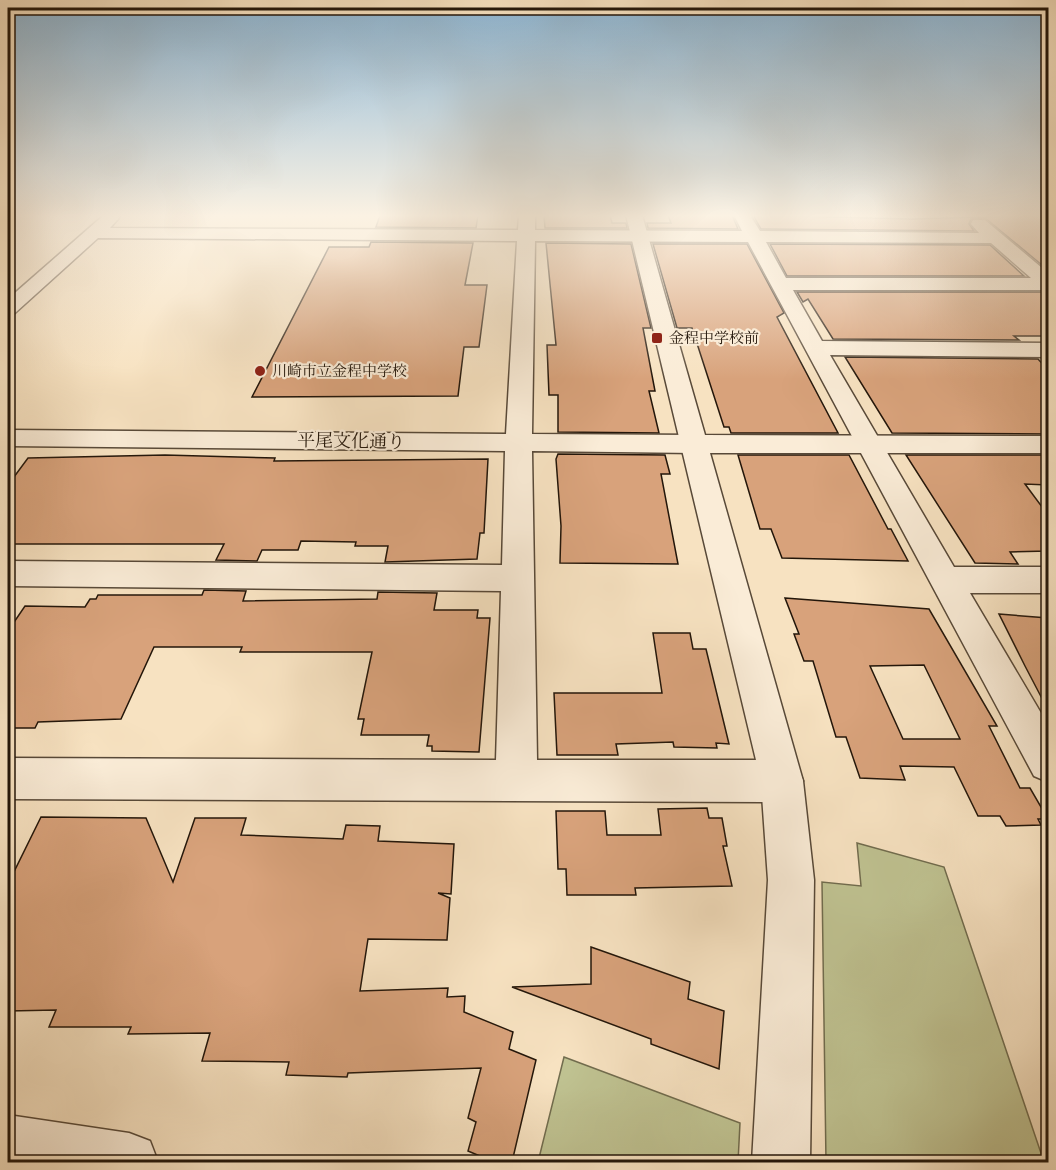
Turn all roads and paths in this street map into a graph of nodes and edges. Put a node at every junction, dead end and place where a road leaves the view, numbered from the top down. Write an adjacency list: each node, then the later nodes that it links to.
1 (52, 270): 8 (street)
2 (525, 270): 13 (street)
3 (648, 270): 14 (street)
4 (772, 270): 6 (street)
5 (1031, 270): 7 (street)
6 (780, 284): 7 (street); 9 (street)
7 (1048, 284)
8 (8, 309)
9 (815, 348): 10 (street); 12 (street)
10 (1048, 350)
11 (17, 438): 13 (street, 平尾文化通り); 16 (street)
12 (866, 442): 14 (street, 平尾文化通り); 15 (street, 平尾文化通り); 19 (street)
13 (519, 443): 14 (street, 平尾文化通り); 18 (street)
14 (695, 444): 24 (street)
15 (1048, 444)
16 (8, 461)
17 (8, 573): 18 (street)
18 (517, 578): 23 (street)
19 (946, 580): 20 (street); 21 (street)
20 (1048, 580)
21 (1048, 762)
22 (8, 779): 23 (street)
23 (516, 780): 24 (street)
24 (782, 781): 27 (street)
25 (8, 1144): 26 (street)
26 (129, 1162)
27 (781, 1162)

